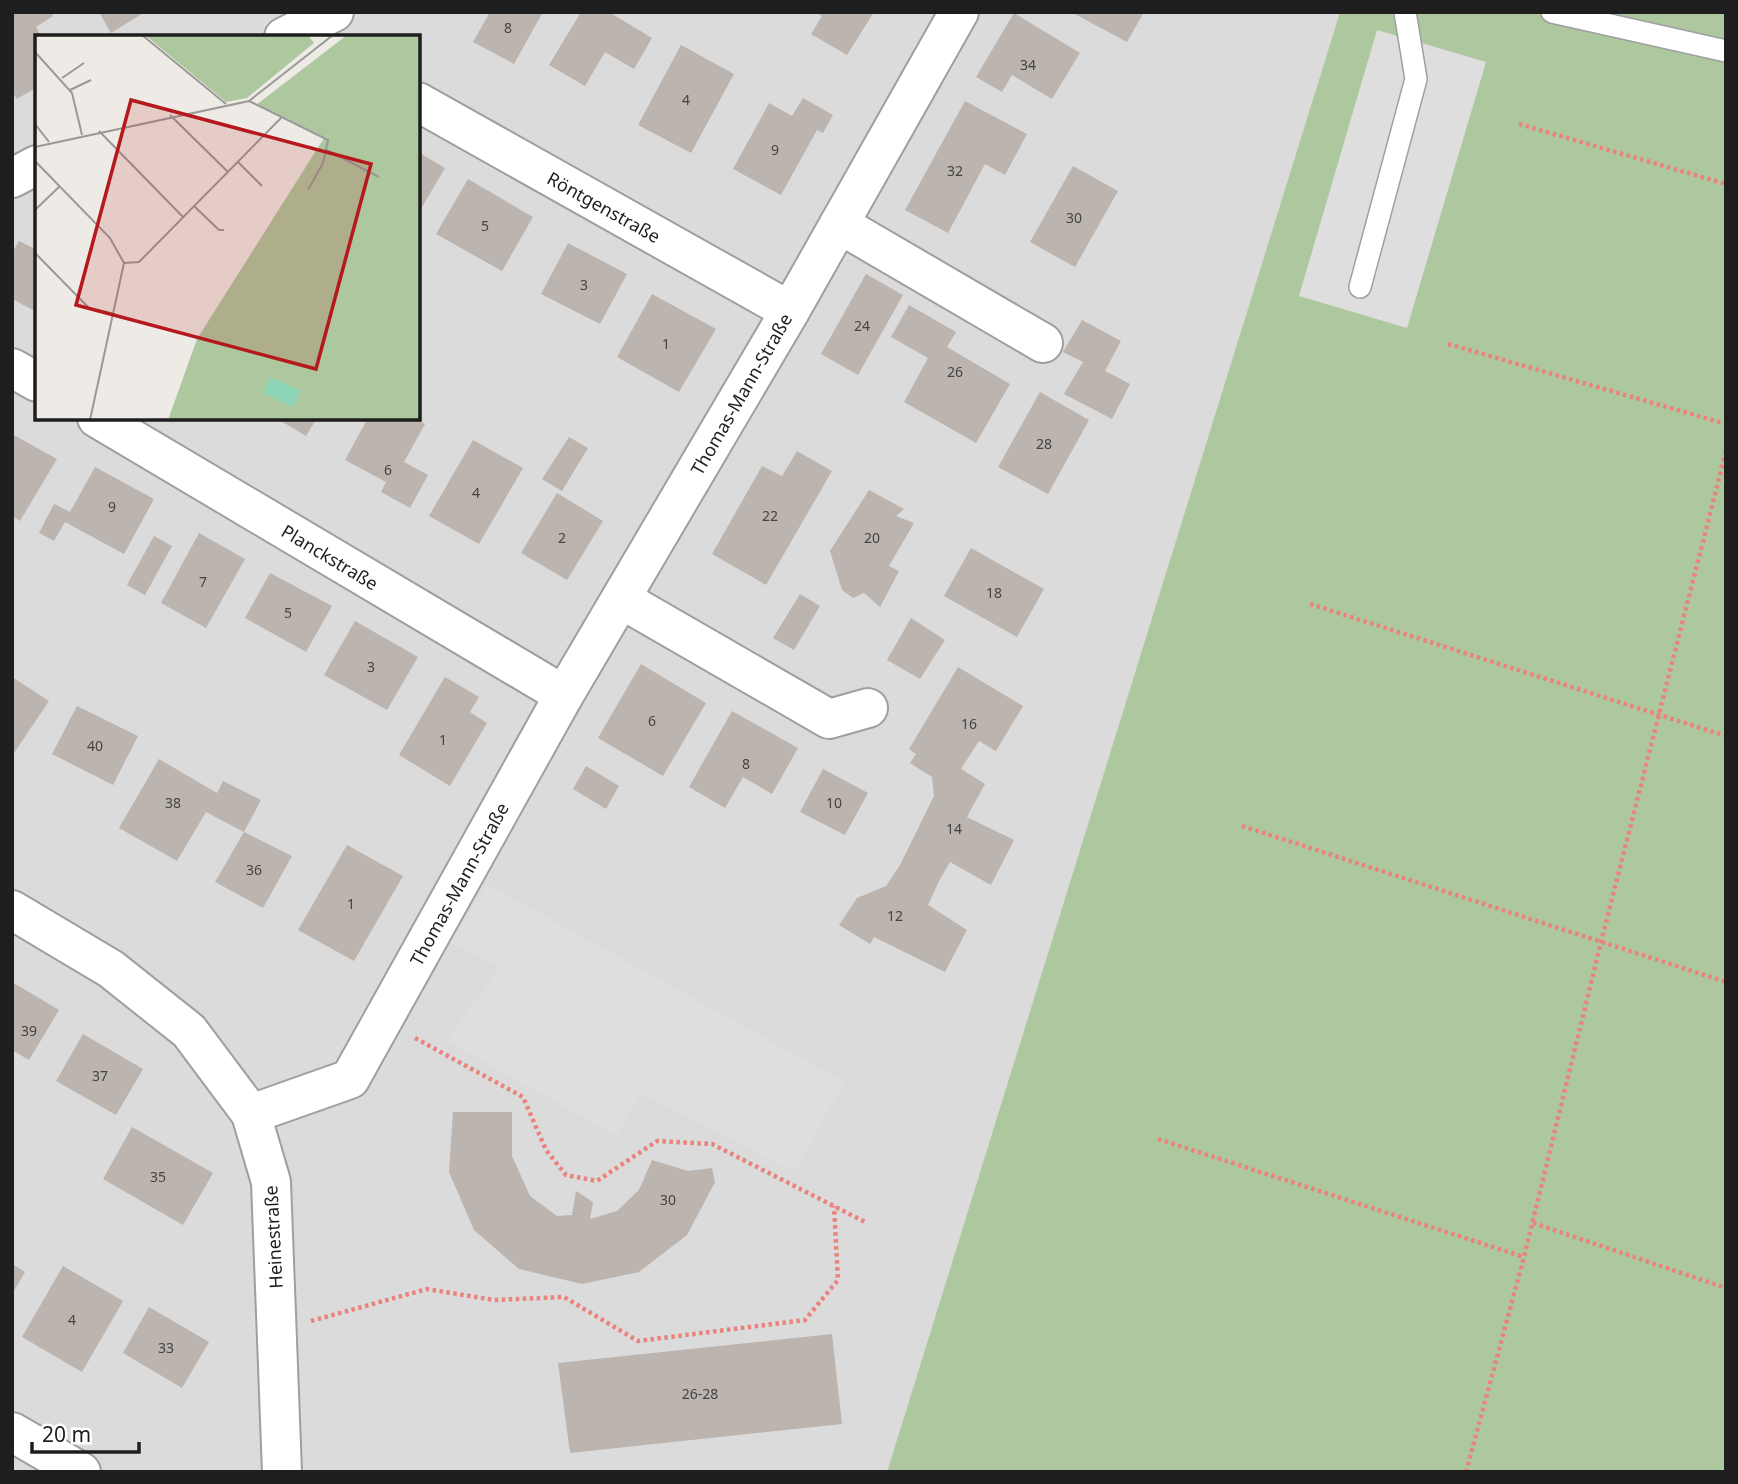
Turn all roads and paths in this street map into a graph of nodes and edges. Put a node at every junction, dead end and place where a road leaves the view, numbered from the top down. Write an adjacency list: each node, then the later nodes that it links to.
1 (334, 12): 5 (street)
2 (959, 12): 12 (street, Thomas-Mann-Straße)
3 (1405, 12): 13 (lane)
4 (1552, 12): 6 (lane)
5 (293, 35)
6 (1726, 51)
7 (420, 103): 14 (street, Röntgenstraße)
8 (1519, 124): 11 (path)
9 (35, 166): 10 (street)
10 (12, 178)
11 (1726, 184)
12 (839, 224): 14 (street, Thomas-Mann-Straße); 15 (street)
13 (1360, 287)
14 (790, 311): 22 (street, Thomas-Mann-Straße)
15 (1043, 343)
16 (1448, 344): 20 (path)
17 (12, 368): 18 (street)
18 (35, 381)
19 (100, 420): 24 (street, Planckstraße)
20 (1726, 424)
21 (1726, 451): 26 (path)
22 (621, 600): 24 (street, Thomas-Mann-Straße); 25 (street)
23 (1310, 604): 26 (path)
24 (564, 695): 32 (street, Thomas-Mann-Straße)
25 (868, 708)
26 (1660, 714): 27 (path); 30 (path)
27 (1726, 736)
28 (1242, 826): 30 (path)
29 (12, 910): 33 (street, Heinestraße)
30 (1601, 942): 31 (path); 37 (path)
31 (1726, 982)
32 (383, 1020): 33 (street, Thomas-Mann-Straße); 35 (path)
33 (251, 1114): 40 (street, Heinestraße)
34 (1158, 1139): 38 (path)
35 (834, 1206): 36 (path); 40 (path)
36 (865, 1222)
37 (1533, 1223): 38 (path); 39 (path)
38 (1524, 1257): 44 (path)
39 (1726, 1288)
40 (277, 1331): 43 (street, Heinestraße)
41 (12, 1432): 42 (street)
42 (80, 1472)
43 (282, 1472)
44 (1465, 1472)

